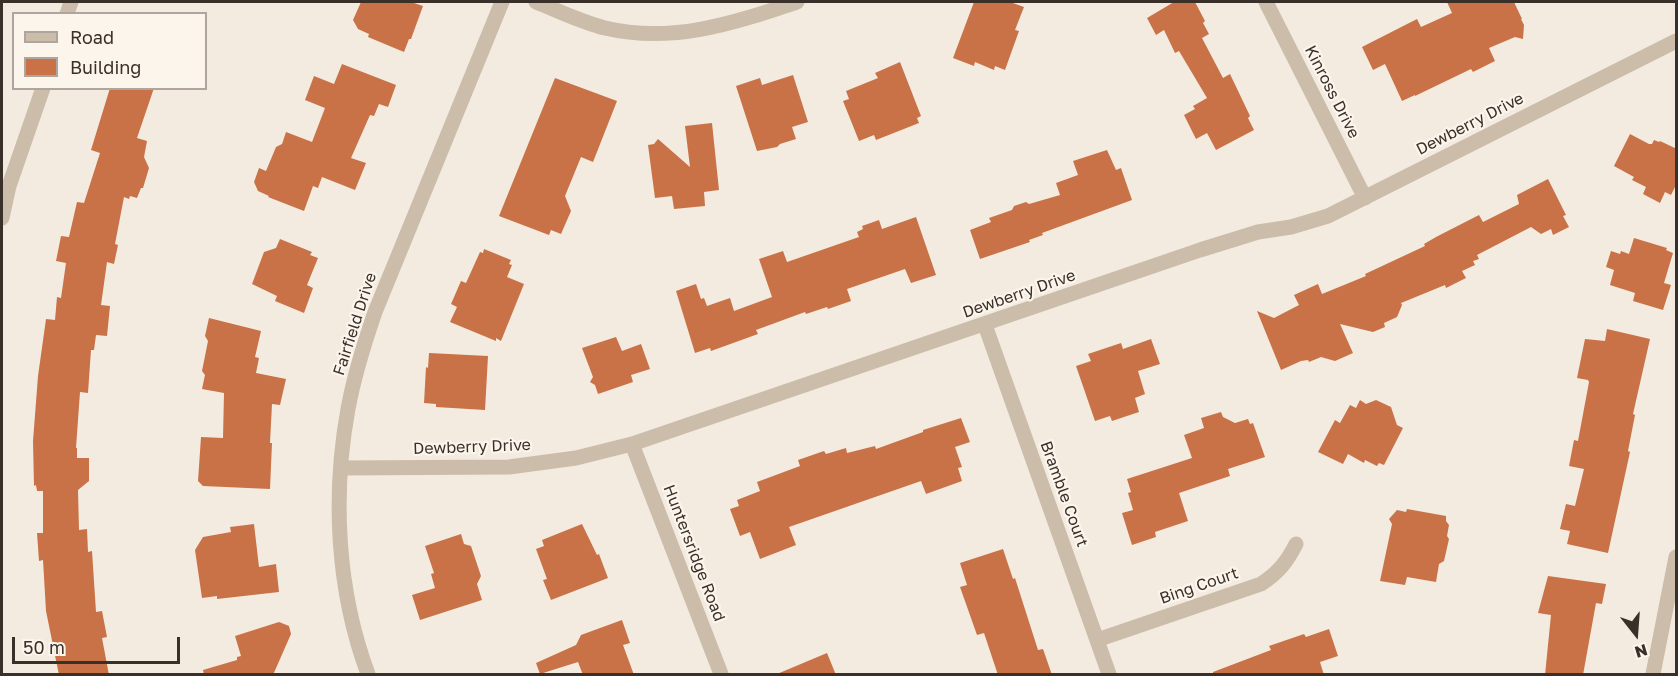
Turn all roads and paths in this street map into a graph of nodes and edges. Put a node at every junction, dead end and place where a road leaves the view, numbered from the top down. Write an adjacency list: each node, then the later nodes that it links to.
1 (502, 2): 12 (street, Fairfield Drive)
2 (536, 2): 3 (street)
3 (797, 2)
4 (1266, 2): 8 (street, Kinross Drive)
5 (1677, 41): 8 (street, Dewberry Drive)
6 (42, 90): 7 (street)
7 (5, 185): 9 (street)
8 (1365, 198): 10 (street, Dewberry Drive)
9 (2, 218)
10 (985, 325): 11 (street, Dewberry Drive); 15 (street, Bramble Court)
11 (632, 444): 12 (street, Dewberry Drive); 17 (street, Huntersridge Road)
12 (341, 468): 16 (street, Fairfield Drive)
13 (1296, 544): 15 (street, Bing Court)
14 (1677, 557): 19 (street)
15 (1097, 640): 18 (street, Bramble Court)
16 (368, 675)
17 (721, 675)
18 (1110, 675)
19 (1653, 675)

